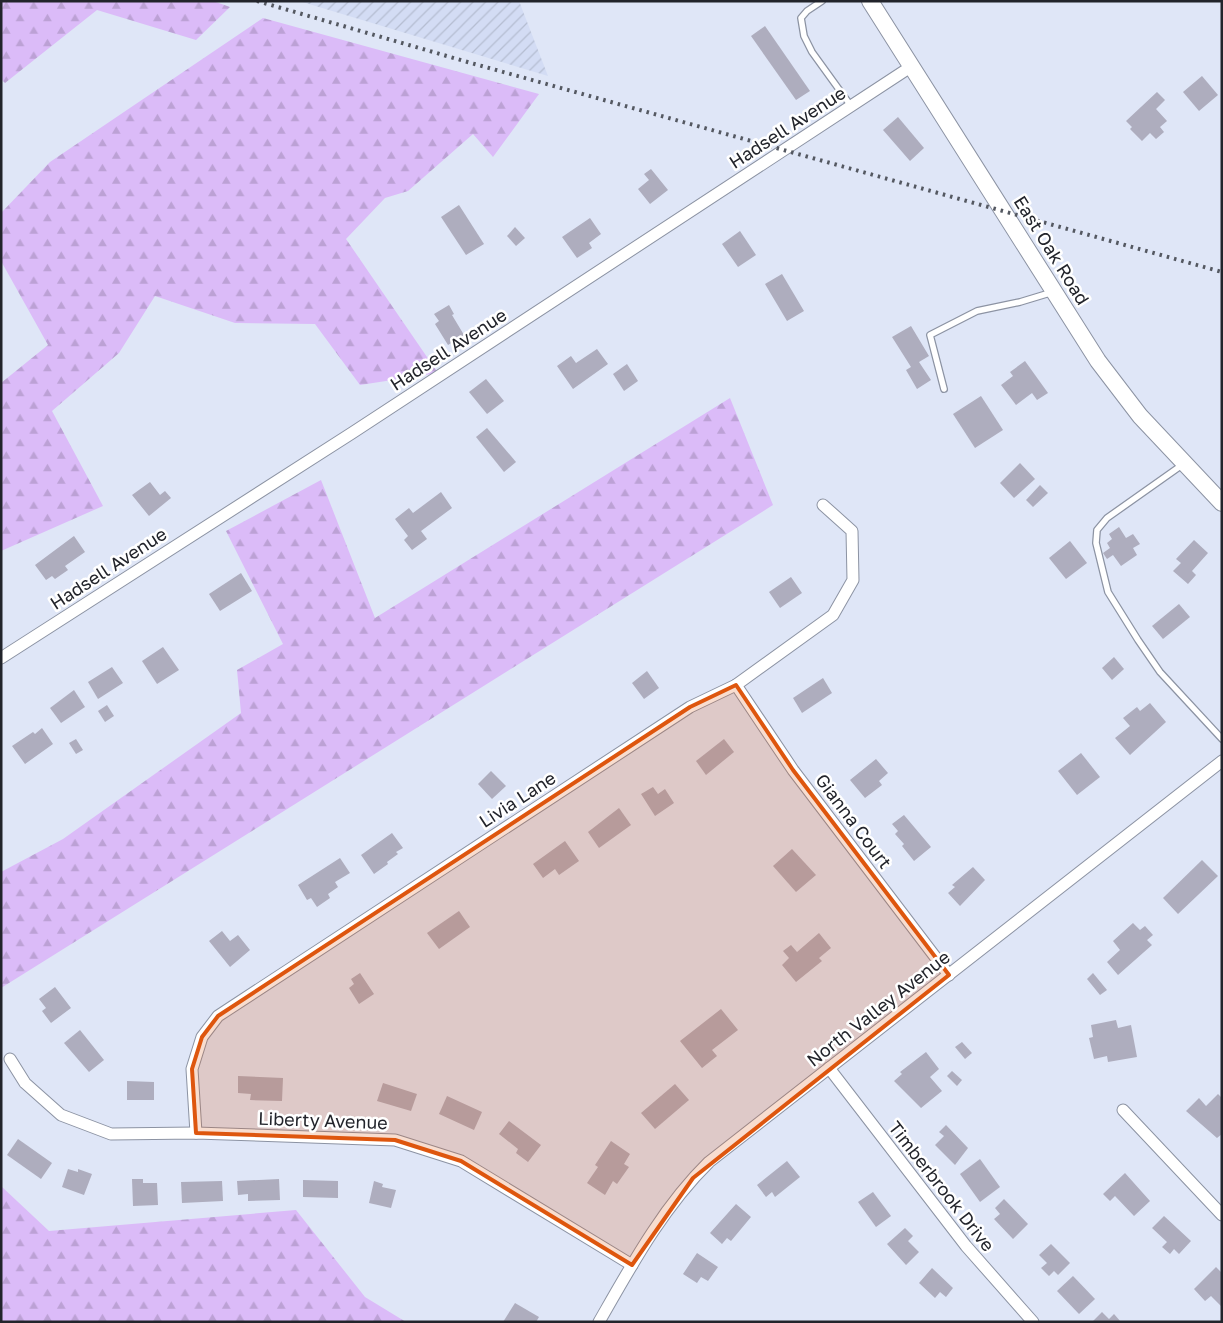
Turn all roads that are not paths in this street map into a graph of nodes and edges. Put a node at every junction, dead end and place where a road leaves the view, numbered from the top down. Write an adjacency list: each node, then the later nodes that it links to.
1 (822, 1): 4 (lane)
2 (870, 1): 3 (street, East Oak Road)
3 (912, 66): 4 (street, Hadsell Avenue); 5 (street, East Oak Road)
4 (850, 106): 10 (street, Hadsell Avenue)
5 (1055, 292): 6 (lane); 7 (street, East Oak Road)
6 (944, 389)
7 (1184, 463): 8 (street, East Oak Road); 12 (lane)
8 (1222, 503)
9 (823, 505): 11 (street, Livia Lane)
10 (1, 658)
11 (736, 685): 14 (street, Gianna Court); 18 (street, Livia Lane)
12 (1222, 739)
13 (1222, 761): 14 (street, North Valley Avenue)
14 (948, 976): 16 (street, North Valley Avenue)
15 (10, 1059): 18 (street, Liberty Avenue)
16 (829, 1068): 20 (street, North Valley Avenue); 22 (street, Timberbrook Drive)
17 (1123, 1110): 19 (street)
18 (196, 1133): 20 (street, Liberty Avenue)
19 (1222, 1215)
20 (632, 1265): 21 (street, North Valley Avenue)
21 (599, 1322)
22 (1032, 1322)

